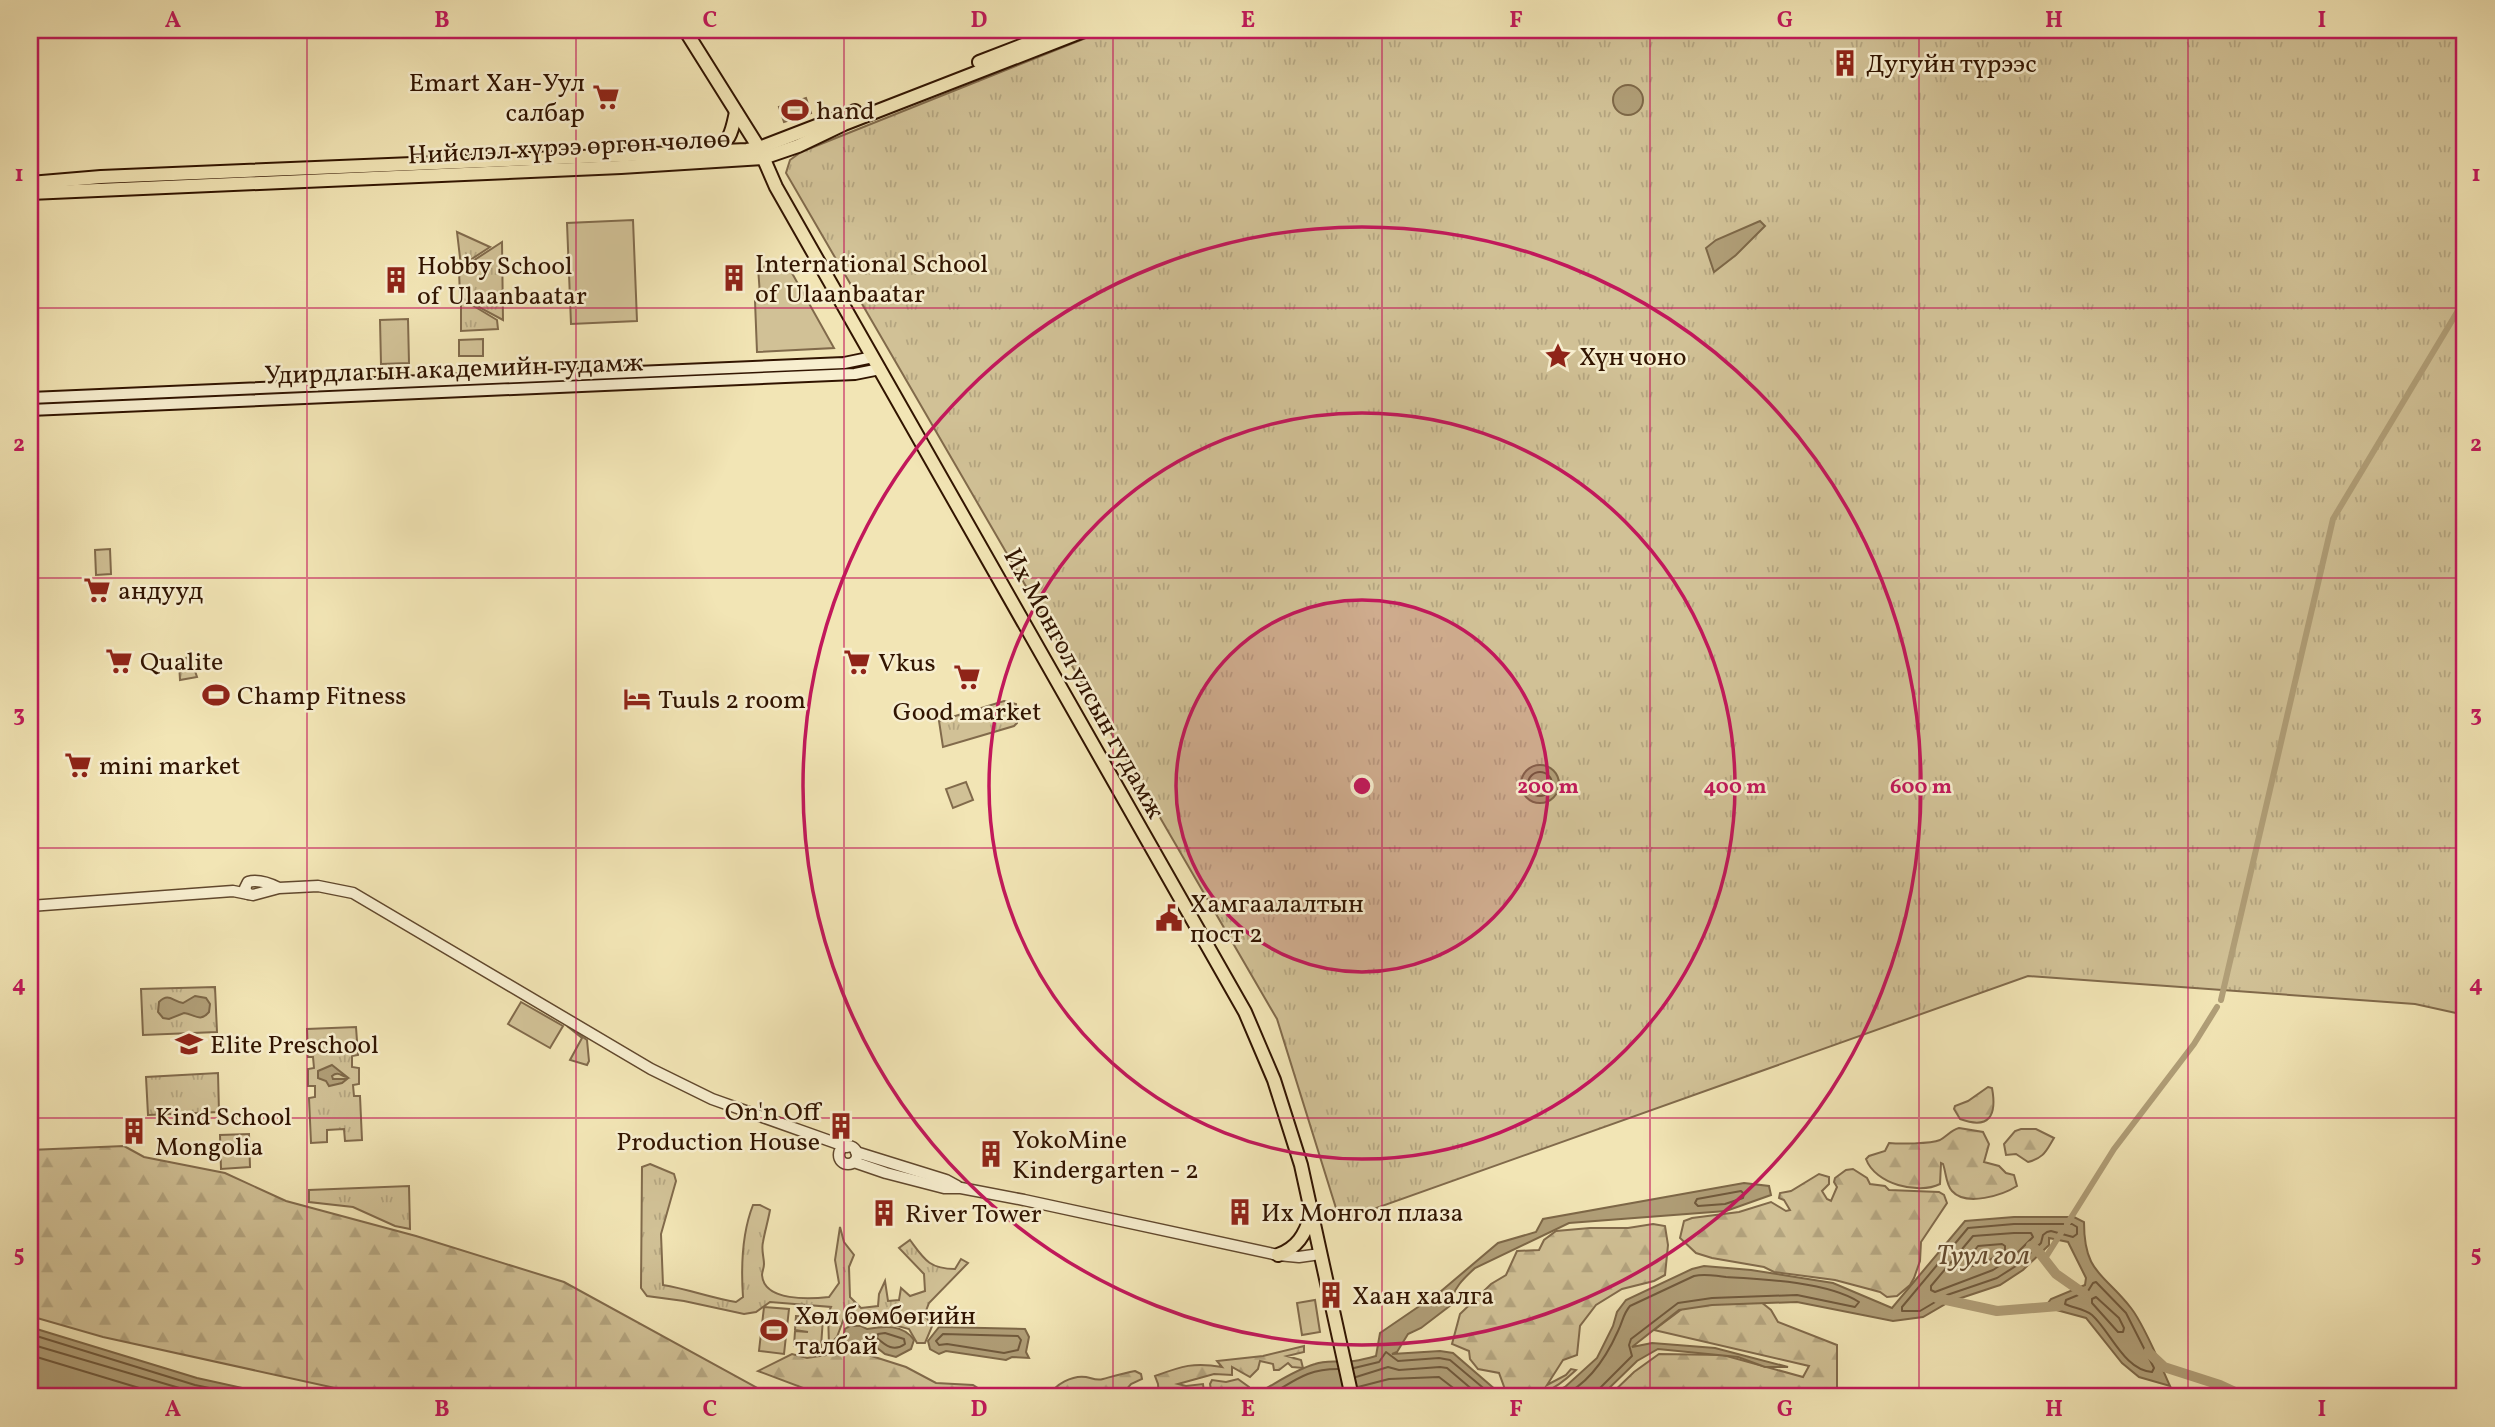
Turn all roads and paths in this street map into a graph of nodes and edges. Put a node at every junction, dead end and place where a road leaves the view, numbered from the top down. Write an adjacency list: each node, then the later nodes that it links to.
1 (685, 30): 4 (main road, Их Монгол улсын гудамж)
2 (1086, 30): 3 (main road, Нийслэл хүрээ өргөн чөлөө)
3 (1055, 35): 5 (main road, Нийслэл хүрээ өргөн чөлөө); 7 (main road, Нийслэл хүрээ өргөн чөлөө)
4 (736, 112): 6 (main road); 7 (main road, Их Монгол улсын гудамж)
5 (798, 146): 7 (main road, Нийслэл хүрээ өргөн чөлөө); 10 (main road)
6 (710, 150): 7 (main road, Нийслэл хүрээ өргөн чөлөө); 8 (main road, Нийслэл хүрээ өргөн чөлөө)
7 (761, 153): 8 (main road, Нийслэл хүрээ өргөн чөлөө); 10 (main road, Их Монгол улсын гудамж)
8 (306, 174): 9 (main road, Нийслэл хүрээ өргөн чөлөө); 11 (main road, Нийслэл хүрээ өргөн чөлөө)
9 (30, 183)
10 (776, 187): 12 (main road, Их Монгол улсын гудамж)
11 (30, 193)
12 (876, 363): 13 (main road, Удирдлагын академийн гудамж); 14 (main road, Удирдлагын академийн гудамж); 16 (main road, Их Монгол улсын гудамж)
13 (30, 398)
14 (30, 410)
15 (30, 906): 18 (street)
16 (1312, 1211): 17 (main road, Их Монгол улсын гудамж); 18 (main road)
17 (1320, 1254): 18 (street); 19 (main road, Их Монгол улсын гудамж)
18 (1278, 1255)
19 (1352, 1397)

